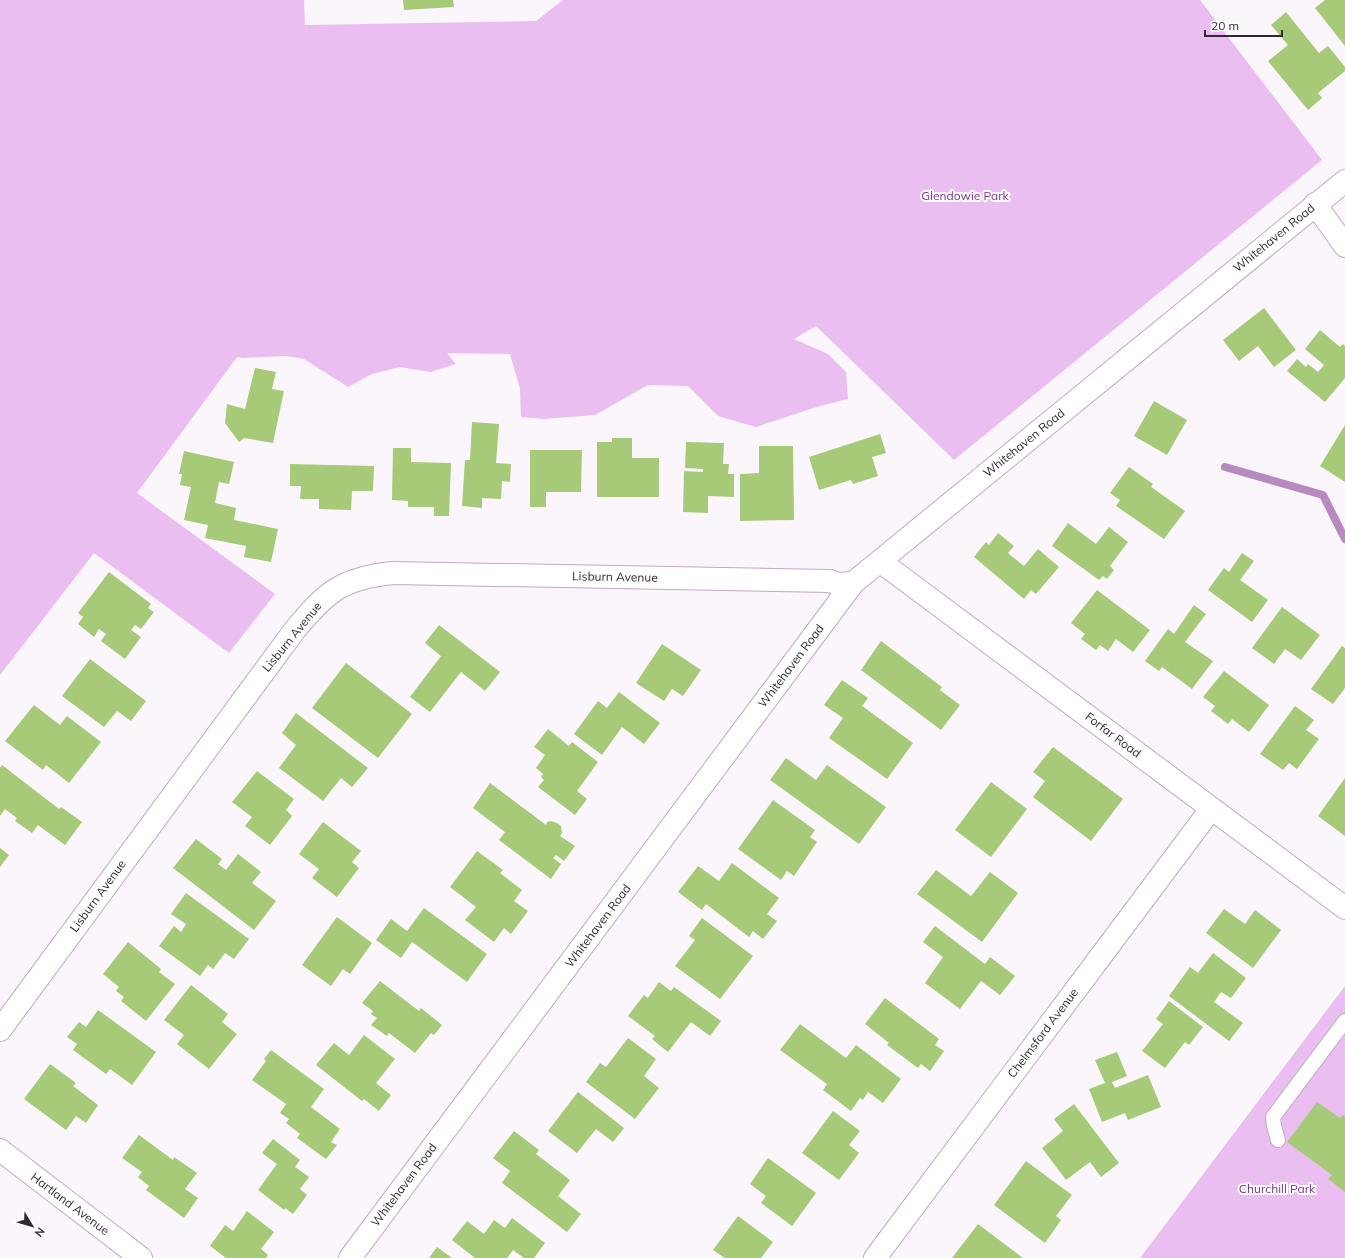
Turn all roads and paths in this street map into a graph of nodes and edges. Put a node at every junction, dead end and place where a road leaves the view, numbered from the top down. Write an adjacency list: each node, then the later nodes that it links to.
1 (1345, 181): 2 (street, Whitehaven Road)
2 (1315, 204): 3 (street); 4 (street, Whitehaven Road)
3 (1345, 246)
4 (881, 562): 5 (street, Whitehaven Road); 6 (street, Forfar Road)
5 (853, 583): 9 (street, Lisburn Avenue); 13 (street, Whitehaven Road)
6 (1211, 809): 7 (street, Forfar Road); 14 (street, Chelmsford Avenue)
7 (1345, 908)
8 (1345, 1021): 10 (lane)
9 (0, 1030)
10 (1278, 1140)
11 (0, 1150): 12 (street, Hartland Avenue)
12 (141, 1258)
13 (350, 1258)
14 (874, 1258)

